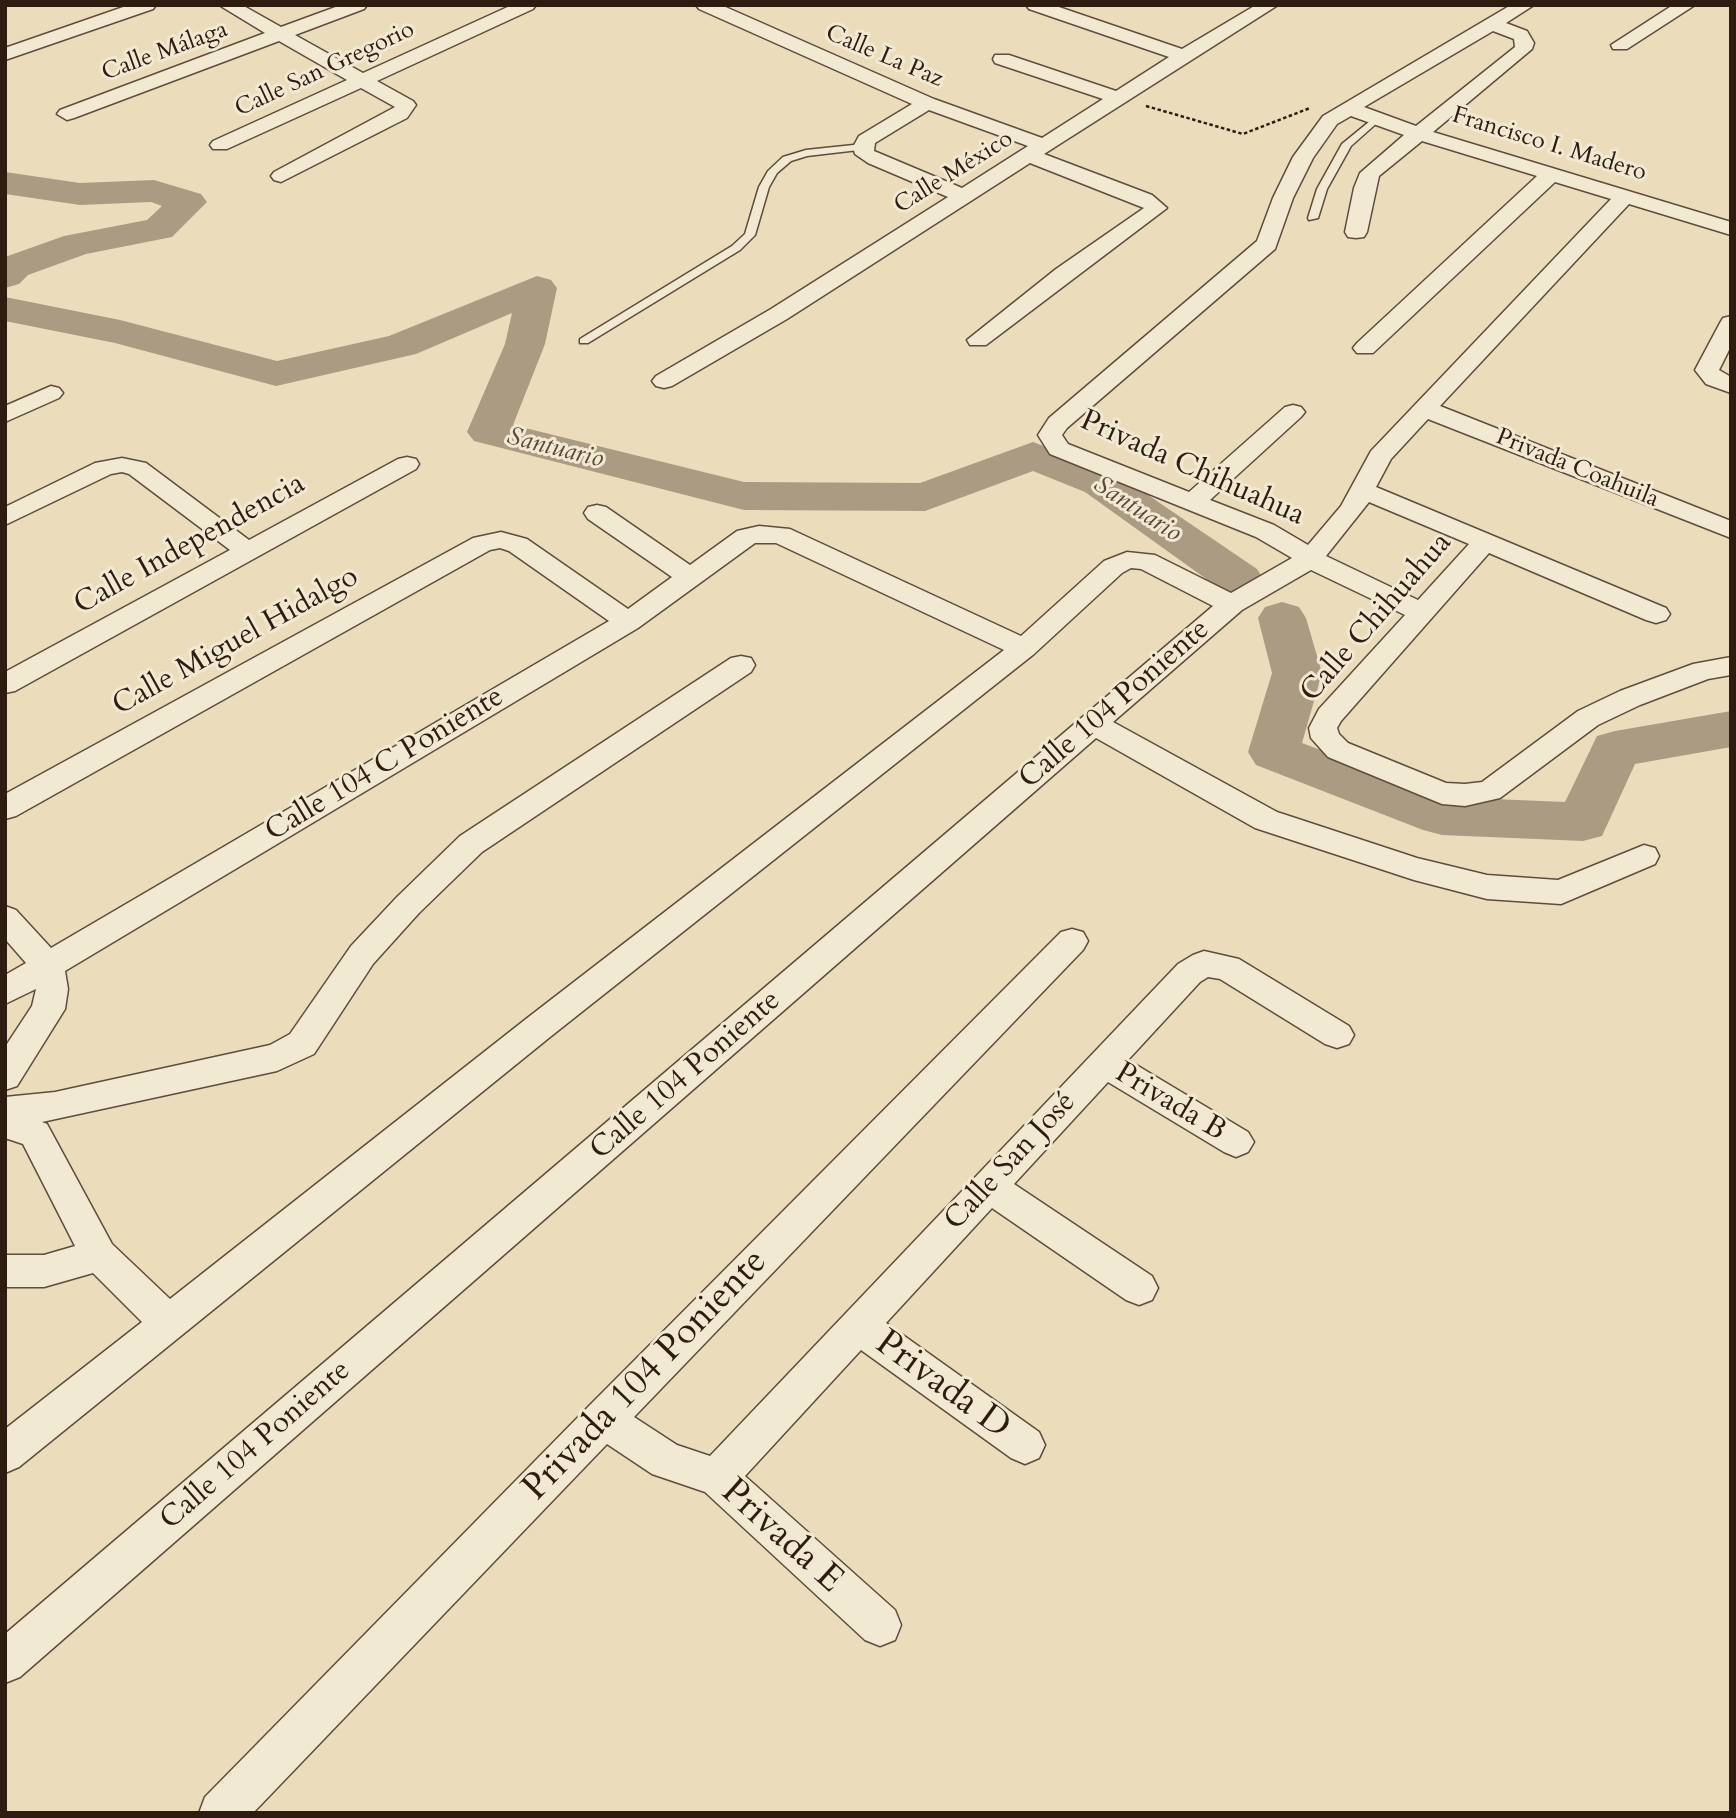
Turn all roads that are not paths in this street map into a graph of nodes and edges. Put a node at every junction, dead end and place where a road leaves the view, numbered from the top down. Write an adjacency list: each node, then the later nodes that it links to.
1 (147, 5): 15 (street)
2 (229, 5): 13 (street)
3 (358, 5): 13 (street, Calle Málaga)
4 (527, 5): 18 (street, Calle San Gregorio)
5 (705, 5): 20 (street, Calle La Paz)
6 (1035, 5): 16 (street)
7 (1269, 5): 11 (street, Calle México)
8 (1525, 5): 12 (street)
9 (1686, 5): 14 (street)
10 (1229, 9): 11 (street)
11 (1250, 16): 16 (street, Calle México)
12 (1492, 24): 21 (street); 24 (street)
13 (282, 35): 18 (street); 22 (street, Calle Málaga)
14 (1620, 45)
15 (5, 54)
16 (1184, 56): 19 (street, Calle México)
17 (1002, 59): 19 (street)
18 (361, 79): 25 (street, Calle San Gregorio); 29 (street)
19 (1118, 98): 27 (street, Calle México)
20 (927, 103): 26 (street); 27 (street, Calle La Paz)
21 (1352, 109): 23 (street, Francisco I. Madero); 47 (street, Privada Chihuahua)
22 (67, 114)
23 (1375, 120): 24 (street, Francisco I. Madero); 32 (lane)
24 (1419, 132): 28 (street, Francisco I. Madero); 34 (street)
25 (220, 145)
26 (864, 150): 31 (street); 37 (lane)
27 (1038, 151): 31 (street, Calle México); 36 (street, Calle La Paz)
28 (1552, 173): 30 (street, Francisco I. Madero); 38 (street)
29 (281, 176)
30 (1625, 196): 33 (street, Francisco I. Madero); 42 (street, Calle 104 Poniente)
31 (966, 197): 39 (street, Calle México)
32 (1313, 218)
33 (1731, 229)
34 (1356, 232)
35 (1731, 323): 40 (street)
36 (978, 340)
37 (584, 341)
38 (1365, 348)
39 (664, 382)
40 (1731, 386)
41 (51, 393): 44 (street)
42 (1423, 408): 46 (street, Calle 104 Poniente); 50 (street, Privada Coahuila)
43 (1293, 412): 47 (street)
44 (5, 415)
45 (407, 464): 52 (street, Calle Independencia)
46 (1363, 490): 51 (street); 53 (street, Calle 104 Poniente)
47 (1193, 502): 53 (street, Privada Chihuahua)
48 (597, 513): 54 (street)
49 (5, 517): 52 (street)
50 (1731, 530)
51 (1485, 542): 56 (street, Calle Chihuahua); 57 (street)
52 (249, 552): 62 (street, Calle Independencia)
53 (1310, 559): 55 (street, Calle 104 Poniente); 56 (street, Privada Chihuahua)
54 (691, 578): 58 (street, Calle 104 C Poniente); 59 (street, Calle 104 C Poniente)
55 (1232, 604): 59 (street); 63 (street, Calle 104 Poniente)
56 (1424, 613): 61 (street, Calle Chihuahua)
57 (1656, 614)
58 (628, 622): 64 (street, Calle Miguel Hidalgo); 68 (street, Calle 104 C Poniente)
59 (1024, 648): 80 (street)
60 (741, 665): 73 (street)
61 (1731, 666)
62 (5, 684)
63 (1094, 724): 65 (street); 87 (street, Calle 104 Poniente)
64 (5, 808)
65 (1644, 856)
66 (5, 918): 68 (street)
67 (1072, 941): 82 (street, Privada 104 Poniente)
68 (47, 965): 69 (street, Calle 104 C Poniente); 72 (street)
69 (5, 991)
70 (1337, 1035): 71 (street, Calle San José)
71 (1104, 1063): 75 (street, Privada B); 76 (street, Calle San José)
72 (5, 1076)
73 (5, 1111)
74 (5, 1123): 77 (street)
75 (1236, 1143)
76 (988, 1186): 79 (street); 81 (street, Calle San José)
77 (99, 1255): 78 (street); 80 (street)
78 (5, 1271)
79 (1139, 1288)
80 (168, 1322): 84 (street)
81 (859, 1326): 83 (street, Privada D); 85 (street, Calle San José)
82 (603, 1419): 85 (street, Privada E); 88 (street, Privada 104 Poniente)
83 (1025, 1445)
84 (5, 1454)
85 (717, 1477): 86 (street, Privada E)
86 (880, 1625)
87 (5, 1662)
88 (221, 1813)

